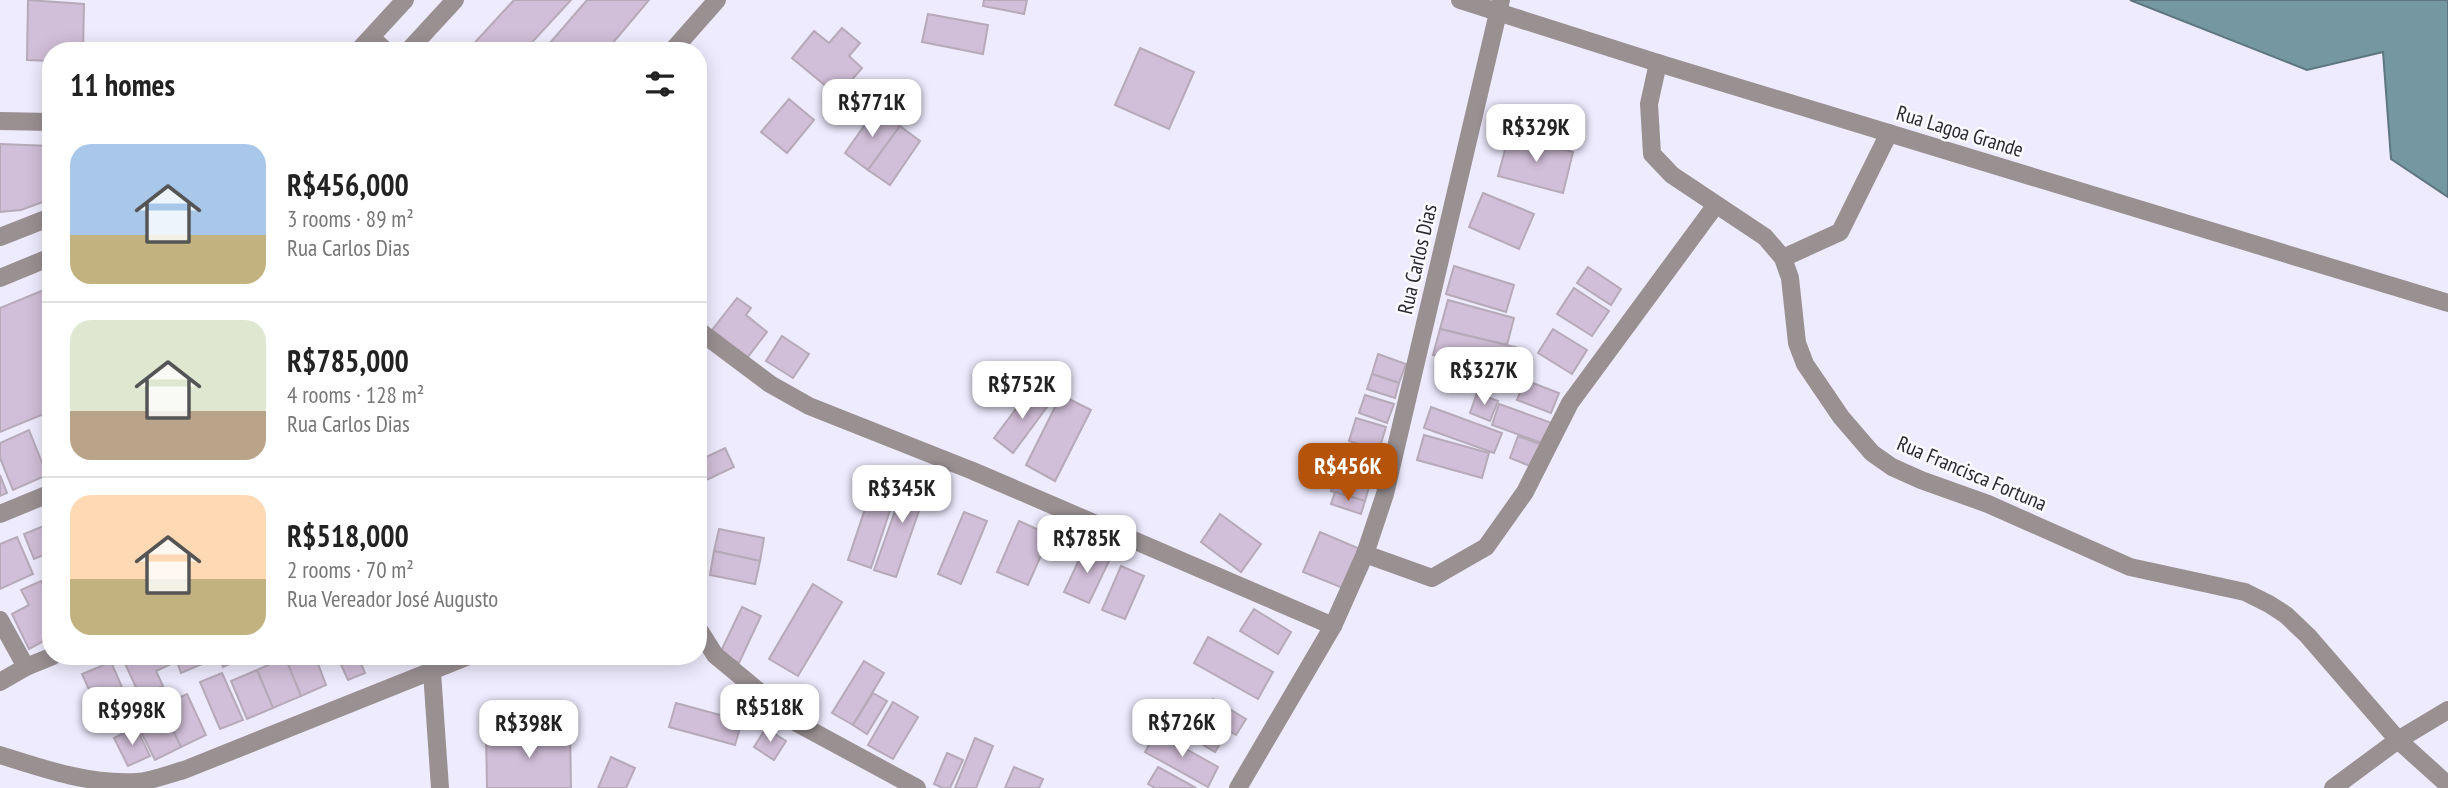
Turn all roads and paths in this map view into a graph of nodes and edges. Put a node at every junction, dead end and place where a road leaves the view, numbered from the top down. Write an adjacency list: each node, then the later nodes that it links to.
1 (405, 0): 6 (street)
2 (455, 0): 9 (street)
3 (716, 0): 10 (street)
4 (1460, 0): 5 (street, Rua Lagoa Grande)
5 (1499, 6): 11 (street, Rua Lagoa Grande); 25 (street, Rua Carlos Dias)
6 (372, 38): 7 (street); 8 (street)
7 (368, 42)
8 (376, 42)
9 (416, 42)
10 (680, 42)
11 (1658, 63): 14 (street, Rua Lagoa Grande); 15 (street)
12 (0, 121): 13 (street)
13 (42, 122)
14 (1889, 133): 18 (street); 21 (street, Rua Lagoa Grande)
15 (1715, 206): 18 (street); 25 (street)
16 (42, 221): 17 (street)
17 (0, 237)
18 (1783, 258): 35 (street, Rua Francisca Fortuna)
19 (42, 261): 20 (street)
20 (0, 278)
21 (2448, 303)
22 (707, 337): 27 (street)
23 (42, 497): 24 (street)
24 (0, 514)
25 (1365, 554): 27 (street, Rua Carlos Dias)
26 (0, 620): 31 (street)
27 (1333, 626): 40 (street, Rua Carlos Dias)
28 (707, 642): 39 (street)
29 (42, 660): 31 (street)
30 (448, 665): 32 (street)
31 (26, 667): 33 (street)
32 (432, 672): 36 (street); 38 (street)
33 (0, 682)
34 (2448, 710): 35 (street)
35 (2398, 740): 37 (street, Rua Francisca Fortuna); 41 (street)
36 (0, 755)
37 (2448, 785)
38 (440, 788)
39 (917, 788)
40 (1237, 788)
41 (2333, 788)

